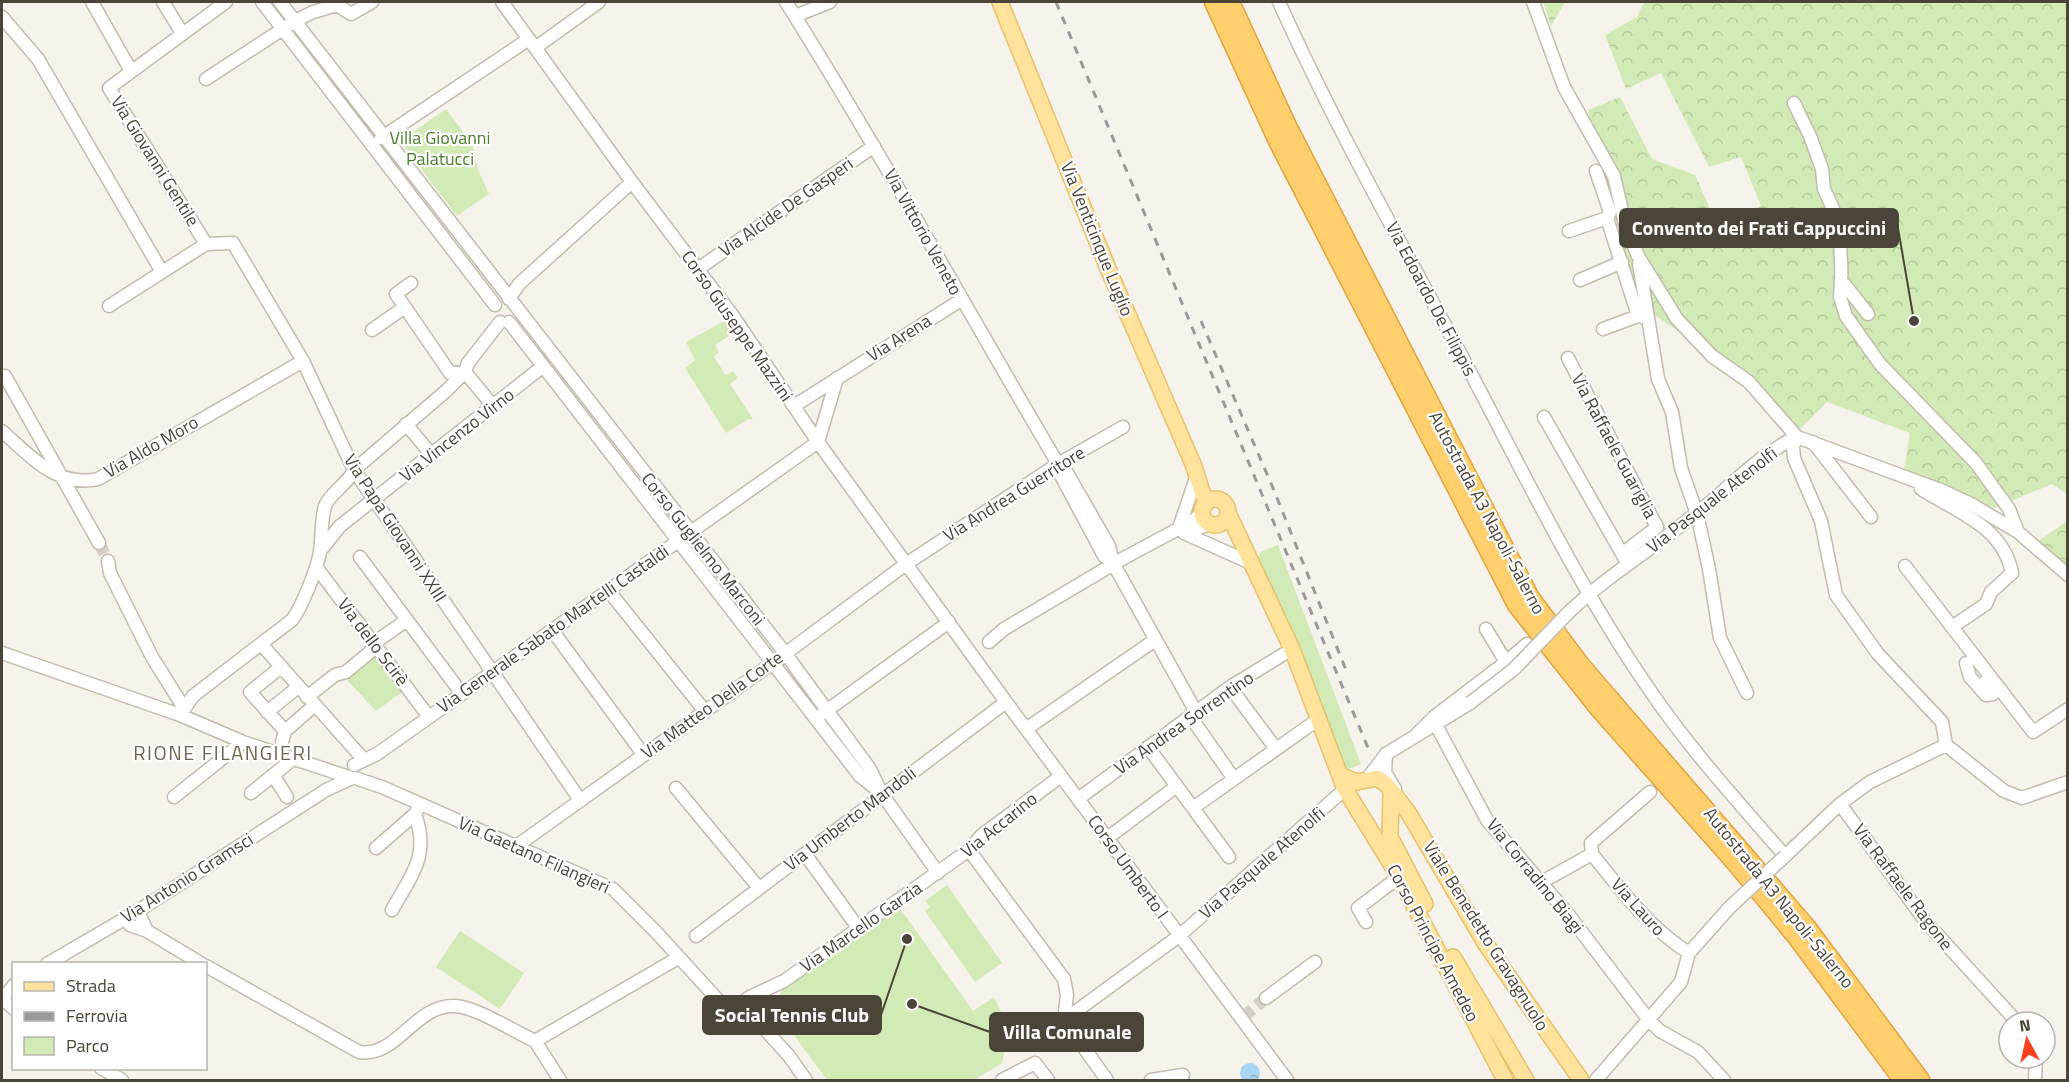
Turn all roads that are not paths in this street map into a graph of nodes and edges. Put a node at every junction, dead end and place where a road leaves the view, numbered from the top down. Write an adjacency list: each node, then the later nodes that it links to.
1 (92, 2): 22 (street)
2 (163, 2): 20 (street)
3 (226, 2): 20 (street, Via Giovanni Gentile)
4 (262, 2): 19 (street)
5 (280, 2): 18 (street, Corso Guglielmo Marconi)
6 (372, 2): 18 (street)
7 (502, 2): 21 (street, Corso Giuseppe Mazzini)
8 (599, 2): 21 (street)
9 (786, 2): 16 (street, Via Vittorio Veneto)
10 (830, 2): 16 (street)
11 (1000, 2): 76 (main road, Via Venticinque Luglio)
12 (1214, 2): 217 (highway, Autostrada A3 Napoli-Salerno)
13 (1230, 2): 218 (highway, Autostrada A3 Napoli-Salerno)
14 (1279, 2): 99 (street, Via Edoardo De Filippis)
15 (1533, 2): 35 (street)
16 (795, 16): 27 (street, Via Vittorio Veneto)
17 (2, 17): 39 (street)
18 (295, 21): 19 (street); 25 (street, Corso Guglielmo Marconi)
19 (283, 29): 23 (street); 26 (street)
20 (182, 33): 22 (street, Via Giovanni Gentile)
21 (532, 44): 25 (street); 29 (street, Corso Giuseppe Mazzini)
22 (131, 71): 33 (street, Via Giovanni Gentile)
23 (206, 79)
24 (1794, 103): 41 (street)
25 (385, 135): 26 (street); 34 (street, Corso Guglielmo Marconi)
26 (372, 144): 37 (street)
27 (874, 146): 38 (street, Via Alcide De Gasperi); 44 (street, Via Vittorio Veneto)
28 (1596, 171): 30 (street)
29 (632, 182): 38 (street, Corso Giuseppe Mazzini); 43 (street)
30 (1607, 219): 31 (street); 36 (street)
31 (1569, 231)
32 (233, 243): 33 (street, Via Giovanni Gentile); 54 (street, Via Papa Giovanni XXIII)
33 (206, 244): 39 (street)
34 (475, 254): 37 (street); 43 (street, Corso Guglielmo Marconi)
35 (1638, 255): 49 (street); 68 (street)
36 (1622, 262): 40 (street); 49 (street)
37 (464, 264): 45 (street)
38 (698, 269): 61 (street, Corso Giuseppe Mazzini)
39 (162, 272): 46 (street)
40 (1580, 280)
41 (1841, 280): 48 (street); 85 (street)
42 (411, 283): 47 (street)
43 (509, 299): 45 (street); 50 (street); 60 (street, Corso Guglielmo Marconi)
44 (961, 300): 58 (street, Via Arena); 73 (street, Via Vittorio Veneto)
45 (495, 305): 50 (street, Corso Guglielmo Marconi)
46 (109, 306)
47 (405, 307): 52 (street); 56 (street)
48 (1868, 314)
49 (1643, 317): 51 (street); 81 (street)
50 (505, 322): 55 (street, Corso Guglielmo Marconi); 56 (street)
51 (1603, 328)
52 (372, 330)
53 (1568, 358): 91 (street, Via Raffaele Guariglia)
54 (303, 361): 74 (street, Via Papa Giovanni XXIII); 77 (street, Via Aldo Moro)
55 (542, 367): 59 (street, Via Vincenzo Virno); 64 (street, Corso Guglielmo Marconi)
56 (465, 372): 59 (street); 65 (street)
57 (5, 376): 77 (street)
58 (837, 378): 61 (street, Via Arena); 62 (street)
59 (493, 406): 71 (street, Via Vincenzo Virno)
60 (596, 409): 64 (street); 72 (street, Corso Guglielmo Marconi)
61 (797, 411): 62 (street); 69 (street, Corso Giuseppe Mazzini)
62 (826, 412): 69 (street)
63 (1544, 417): 91 (street, Via Pasquale Atenolfi)
64 (583, 418): 75 (street, Corso Guglielmo Marconi)
65 (406, 424): 71 (street); 74 (street)
66 (1123, 427): 73 (street, Via Andrea Guerritore)
67 (2, 431): 77 (street)
68 (1797, 437): 70 (street); 81 (street, Via Pasquale Atenolfi); 136 (street)
69 (818, 441): 84 (street, Via Generale Sabato Martelli Castaldi); 93 (street, Corso Giuseppe Mazzini)
70 (1813, 441): 78 (street); 82 (street)
71 (431, 454): 79 (street, Via Vincenzo Virno)
72 (635, 462): 75 (street); 84 (street, Corso Guglielmo Marconi)
73 (1058, 464): 93 (street, Via Andrea Guerritore); 94 (street, Via Vittorio Veneto)
74 (354, 470): 79 (street, Via Papa Giovanni XXIII); 88 (street)
75 (623, 470): 86 (street, Corso Guglielmo Marconi)
76 (1197, 475): 80 (main road, Via Venticinque Luglio); 83 (street)
77 (63, 479): 87 (street)
78 (1914, 482): 85 (street); 102 (street)
79 (373, 500): 88 (street, Via Vincenzo Virno); 117 (street, Via Papa Giovanni XXIII)
80 (1214, 513): 83 (street); 90 (main road, Via Venticinque Luglio)
81 (1697, 514): 91 (street, Via Pasquale Atenolfi); 120 (street)
82 (1871, 517)
83 (1182, 531): 90 (street); 94 (street)
84 (690, 532): 86 (street, Via Generale Sabato Martelli Castaldi); 113 (street, Corso Guglielmo Marconi)
85 (2018, 532): 97 (street)
86 (678, 540): 98 (street, Via Generale Sabato Martelli Castaldi); 114 (street, Corso Guglielmo Marconi)
87 (99, 543)
88 (320, 552): 96 (street)
89 (360, 557): 100 (street)
90 (1250, 559): 110 (main road, Corso Principe Amedeo)
91 (1625, 560): 99 (street, Via Pasquale Atenolfi)
92 (108, 561): 126 (street)
93 (906, 564): 101 (street, Corso Giuseppe Mazzini); 113 (street, Via Matteo Della Corte)
94 (1115, 566): 105 (street, Via Vittorio Veneto); 106 (street)
95 (1905, 566): 102 (street)
96 (317, 568): 108 (street); 109 (street, Via dello Scirè)
97 (2067, 575)
98 (608, 590): 103 (street, Via Generale Sabato Martelli Castaldi); 125 (street)
99 (1588, 593): 132 (street, Via Pasquale Atenolfi, bridge); 171 (street, Via Edoardo De Filippis)
100 (407, 620): 109 (street); 121 (street)
101 (950, 622): 111 (street, Corso Giuseppe Mazzini); 129 (street)
102 (1952, 627): 124 (street)
103 (552, 630): 117 (street, Via Generale Sabato Martelli Castaldi); 139 (street)
104 (1486, 630): 115 (street)
105 (1155, 640): 128 (street, Via Vittorio Veneto); 133 (street)
106 (989, 642)
107 (1527, 644): 115 (street)
108 (262, 645): 116 (street); 126 (street)
109 (375, 645): 122 (street); 130 (street, Via dello Scirè)
110 (1292, 649): 119 (street, Via Andrea Sorrentino); 131 (main road, Corso Principe Amedeo)
111 (972, 652): 123 (street, Corso Umberto I)
112 (2, 653): 126 (street, Via Gaetano Filangieri)
113 (785, 653): 114 (street, Via Matteo Della Corte); 129 (street, Corso Guglielmo Marconi)
114 (774, 662): 125 (street, Via Matteo Della Corte); 129 (street, Corso Guglielmo Marconi)
115 (1506, 662): 134 (street)
116 (281, 667): 118 (street); 127 (street)
117 (492, 672): 121 (street, Via Generale Sabato Martelli Castaldi); 160 (street, Via Papa Giovanni XXIII)
118 (298, 687): 122 (street); 127 (street)
119 (1230, 687): 128 (street, Via Andrea Sorrentino); 138 (street)
120 (1747, 693)
121 (462, 694): 130 (street, Via Generale Sabato Martelli Castaldi)
122 (311, 701): 127 (street); 142 (street)
123 (1006, 702): 133 (street, Corso Umberto I); 156 (street, Via Umberto Mandoli)
124 (2067, 709)
125 (704, 710): 139 (street, Via Matteo Della Corte)
126 (182, 712): 135 (street, Via Gaetano Filangieri)
127 (267, 712)
128 (1193, 714): 137 (street, Via Andrea Sorrentino); 146 (street, Via Vittorio Veneto)
129 (822, 715): 156 (street, Corso Guglielmo Marconi)
130 (429, 717): 142 (street, Via Generale Sabato Martelli Castaldi)
131 (1320, 718): 138 (street); 149 (main road, Corso Principe Amedeo)
132 (1436, 725): 134 (street, Via Pasquale Atenolfi); 175 (street, Via Corradino Biagi)
133 (1026, 729): 145 (street, Corso Umberto I)
134 (1416, 735): 140 (street, Via Pasquale Atenolfi)
135 (243, 742): 141 (street, Via Gaetano Filangieri); 157 (street)
136 (1946, 745): 148 (street); 161 (street)
137 (1148, 747): 150 (street); 159 (street, Via Andrea Sorrentino)
138 (1276, 749): 146 (street)
139 (643, 754): 160 (street, Via Matteo Della Corte)
140 (1386, 754): 147 (street, Via Pasquale Atenolfi); 151 (street)
141 (293, 759): 143 (street, Via Gaetano Filangieri); 144 (street)
142 (358, 769): 143 (street, Via Gaetano Filangieri); 153 (street, Via Antonio Gramsci); 164 (street, Via Gaetano Filangieri)
143 (337, 774): 153 (street, Via Antonio Gramsci)
144 (273, 776): 155 (street); 158 (street)
145 (1061, 776): 159 (street, Corso Umberto I); 168 (street, Via Accarino)
146 (1234, 778): 163 (street)
147 (1365, 780): 149 (main road); 151 (main road); 162 (main road)
148 (2067, 782)
149 (1344, 783): 162 (main road, Corso Principe Amedeo); 183 (street, Via Pasquale Atenolfi)
150 (1177, 786): 163 (street); 165 (street)
151 (1391, 787): 181 (main road); 202 (main road, Viale Benedetto Gravagnuolo)
152 (676, 788): 176 (street)
153 (326, 790): 178 (street, Via Antonio Gramsci)
154 (1650, 792): 170 (street)
155 (251, 793)
156 (882, 794): 169 (street, Via Umberto Mandoli); 173 (street, Corso Guglielmo Marconi)
157 (174, 797)
158 (287, 797)
159 (1078, 799): 165 (street, Corso Umberto I)
160 (580, 800): 166 (street, Via Matteo Della Corte)
161 (1840, 804): 171 (street); 194 (street, Via Raffaele Ragone)
162 (1358, 807): 174 (main road, Corso Principe Amedeo)
163 (1193, 808): 172 (street)
164 (418, 809): 166 (street, Via Gaetano Filangieri); 167 (street); 177 (street)
165 (1106, 839): 183 (street, Corso Umberto I)
166 (518, 845): 185 (street, Via Gaetano Filangieri)
167 (376, 848)
168 (969, 850): 173 (street, Via Accarino); 197 (street)
169 (805, 854): 176 (street, Via Umberto Mandoli); 180 (street)
170 (1592, 854): 175 (street); 184 (street, Via Lauro)
171 (1785, 855): 184 (street, bridge)
172 (1229, 857)
173 (938, 873): 180 (street, Via Marcello Garzia)
174 (1399, 877): 179 (street); 181 (main road); 213 (main road, Corso Principe Amedeo)
175 (1540, 883): 196 (street, Via Corradino Biagi)
176 (759, 888): 182 (street, Via Umberto Mandoli)
177 (392, 910)
178 (132, 914): 186 (street, Via Antonio Gramsci); 187 (street)
179 (1366, 922)
180 (859, 930): 190 (street, Via Marcello Garzia)
181 (1439, 932): 214 (main road)
182 (696, 936)
183 (1179, 936): 197 (street, Via Pasquale Atenolfi); 212 (street, Corso Umberto I)
184 (1689, 953): 196 (street)
185 (678, 958): 195 (street, Via Gaetano Filangieri); 199 (street)
186 (49, 962)
187 (200, 962)
188 (1315, 962): 192 (street)
189 (207, 967): 199 (street)
190 (784, 981): 191 (street); 193 (street)
191 (754, 995): 193 (street); 195 (street)
192 (1266, 998)
193 (764, 1007): 195 (street); 198 (street)
194 (2006, 1010)
195 (750, 1015): 198 (street)
196 (1648, 1019): 215 (street); 216 (street, Via Corradino Biagi)
197 (1064, 1020): 210 (street)
198 (771, 1036): 203 (street)
199 (535, 1041): 205 (street)
200 (104, 1070): 204 (street)
201 (1183, 1075): 211 (street)
202 (1578, 1078)
203 (800, 1079)
204 (122, 1080)
205 (560, 1080)
206 (1002, 1080): 209 (street)
207 (1012, 1080): 208 (street)
208 (1040, 1080)
209 (1048, 1080)
210 (1107, 1080)
211 (1151, 1080)
212 (1287, 1080)
213 (1506, 1080)
214 (1526, 1080)
215 (1596, 1080)
216 (1724, 1080)
217 (1903, 1080)
218 (1920, 1080)

